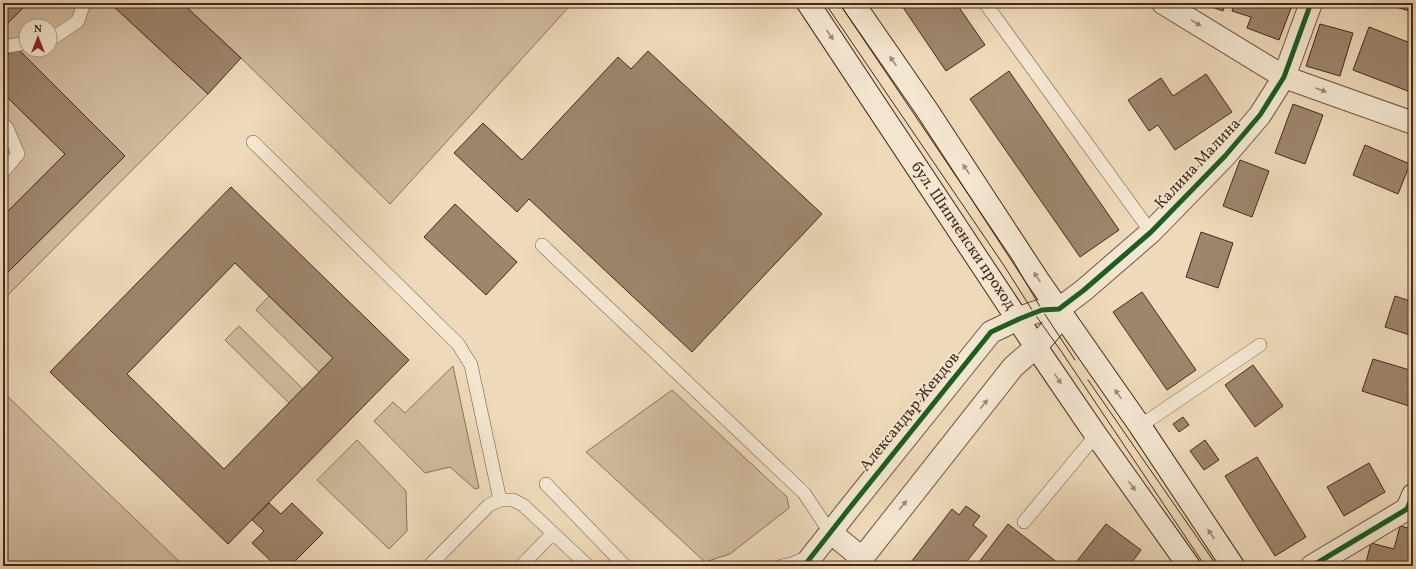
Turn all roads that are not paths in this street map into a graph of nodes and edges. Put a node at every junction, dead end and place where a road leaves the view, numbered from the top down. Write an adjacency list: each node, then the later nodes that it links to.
1 (84, 3): 7 (lane)
2 (808, 3): 18 (street, бул. Шипченски проход, one-way to 18)
3 (853, 3): 17 (street, one-way to 3)
4 (985, 3): 15 (lane)
5 (1163, 3): 10 (street, one-way to 10)
6 (1311, 3): 10 (street, Калина Малина)
7 (58, 35)
8 (18, 44): 9 (lane)
9 (3, 47)
10 (1284, 77): 11 (street, one-way to 11); 15 (street, Калина Малина)
11 (1413, 123)
12 (3, 124): 14 (lane)
13 (253, 142): 24 (lane)
14 (3, 172)
15 (1151, 232): 17 (street, Калина Малина)
16 (542, 245): 27 (lane)
17 (1059, 309): 18 (street, Александър Жендов); 20 (street); 21 (street, one-way to 17)
18 (1018, 319): 20 (street, бул. Шипченски проход); 27 (street, Александър Жендов)
19 (1260, 345): 21 (lane)
20 (1036, 347): 22 (street, бул. Шипченски проход, one-way to 22); 30 (street, one-way to 20)
21 (1140, 426): 37 (street, one-way to 21)
22 (1096, 435): 26 (lane); 36 (street, бул. Шипченски проход, one-way to 36)
23 (546, 484): 34 (lane)
24 (500, 500): 28 (lane); 31 (lane)
25 (1411, 505): 38 (street)
26 (1024, 522)
27 (830, 532): 29 (street, Александър Жендов); 30 (street)
28 (553, 533): 32 (lane); 33 (lane)
29 (808, 561): 35 (lane)
30 (859, 562)
31 (429, 566)
32 (521, 566)
33 (588, 566)
34 (625, 566)
35 (781, 566)
36 (1189, 566)
37 (1233, 566)
38 (1312, 566)

